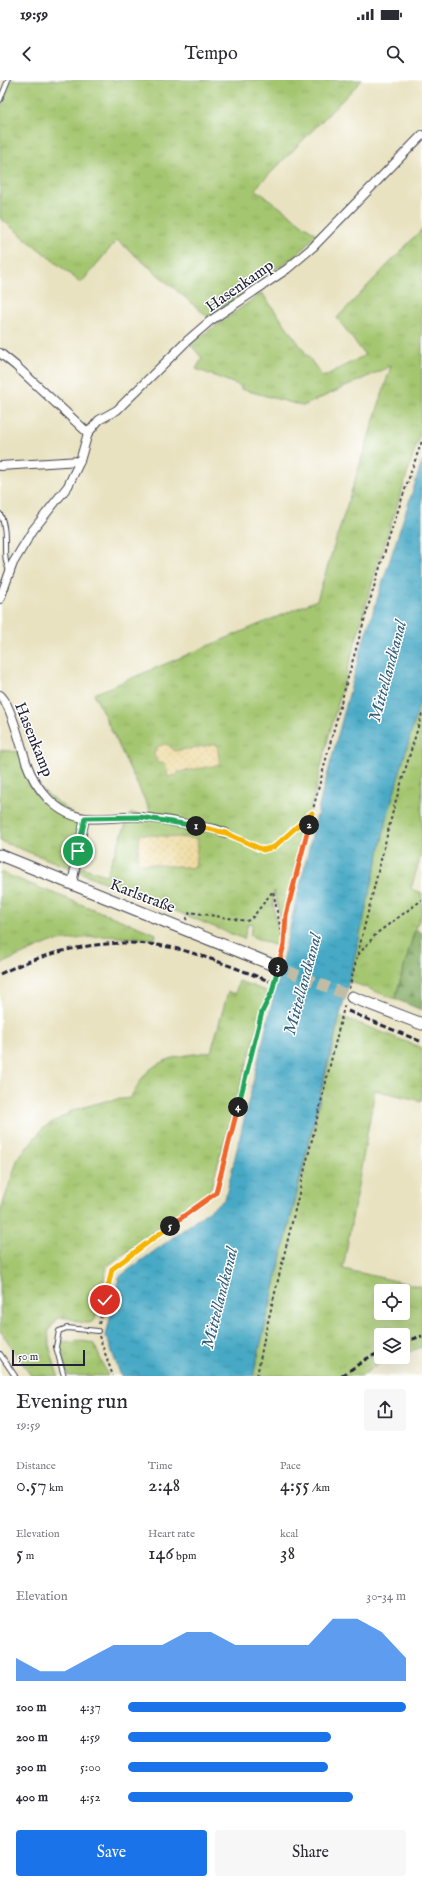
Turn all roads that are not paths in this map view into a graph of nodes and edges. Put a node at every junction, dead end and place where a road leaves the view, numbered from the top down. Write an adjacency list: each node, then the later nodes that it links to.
1 (8, 80): 2 (lane)
2 (0, 100)
3 (422, 135): 5 (street, Hasenkamp)
4 (0, 353): 5 (street)
5 (88, 433): 6 (street, Hasenkamp)
6 (80, 461): 7 (street); 9 (street, Hasenkamp)
7 (0, 466)
8 (0, 514): 9 (lane)
9 (10, 572): 10 (street, Hasenkamp)
10 (0, 599)
11 (0, 695): 12 (street, Hasenkamp)
12 (85, 818): 13 (street, Hasenkamp); 15 (street)
13 (226, 833)
14 (0, 855): 15 (street, Karlstraße)
15 (72, 884): 16 (street, Karlstraße)
16 (276, 967)
17 (349, 996): 18 (street)
18 (422, 1024)
19 (98, 1331): 22 (lane)
20 (0, 1354): 21 (lane)
21 (15, 1376)
22 (64, 1376)

